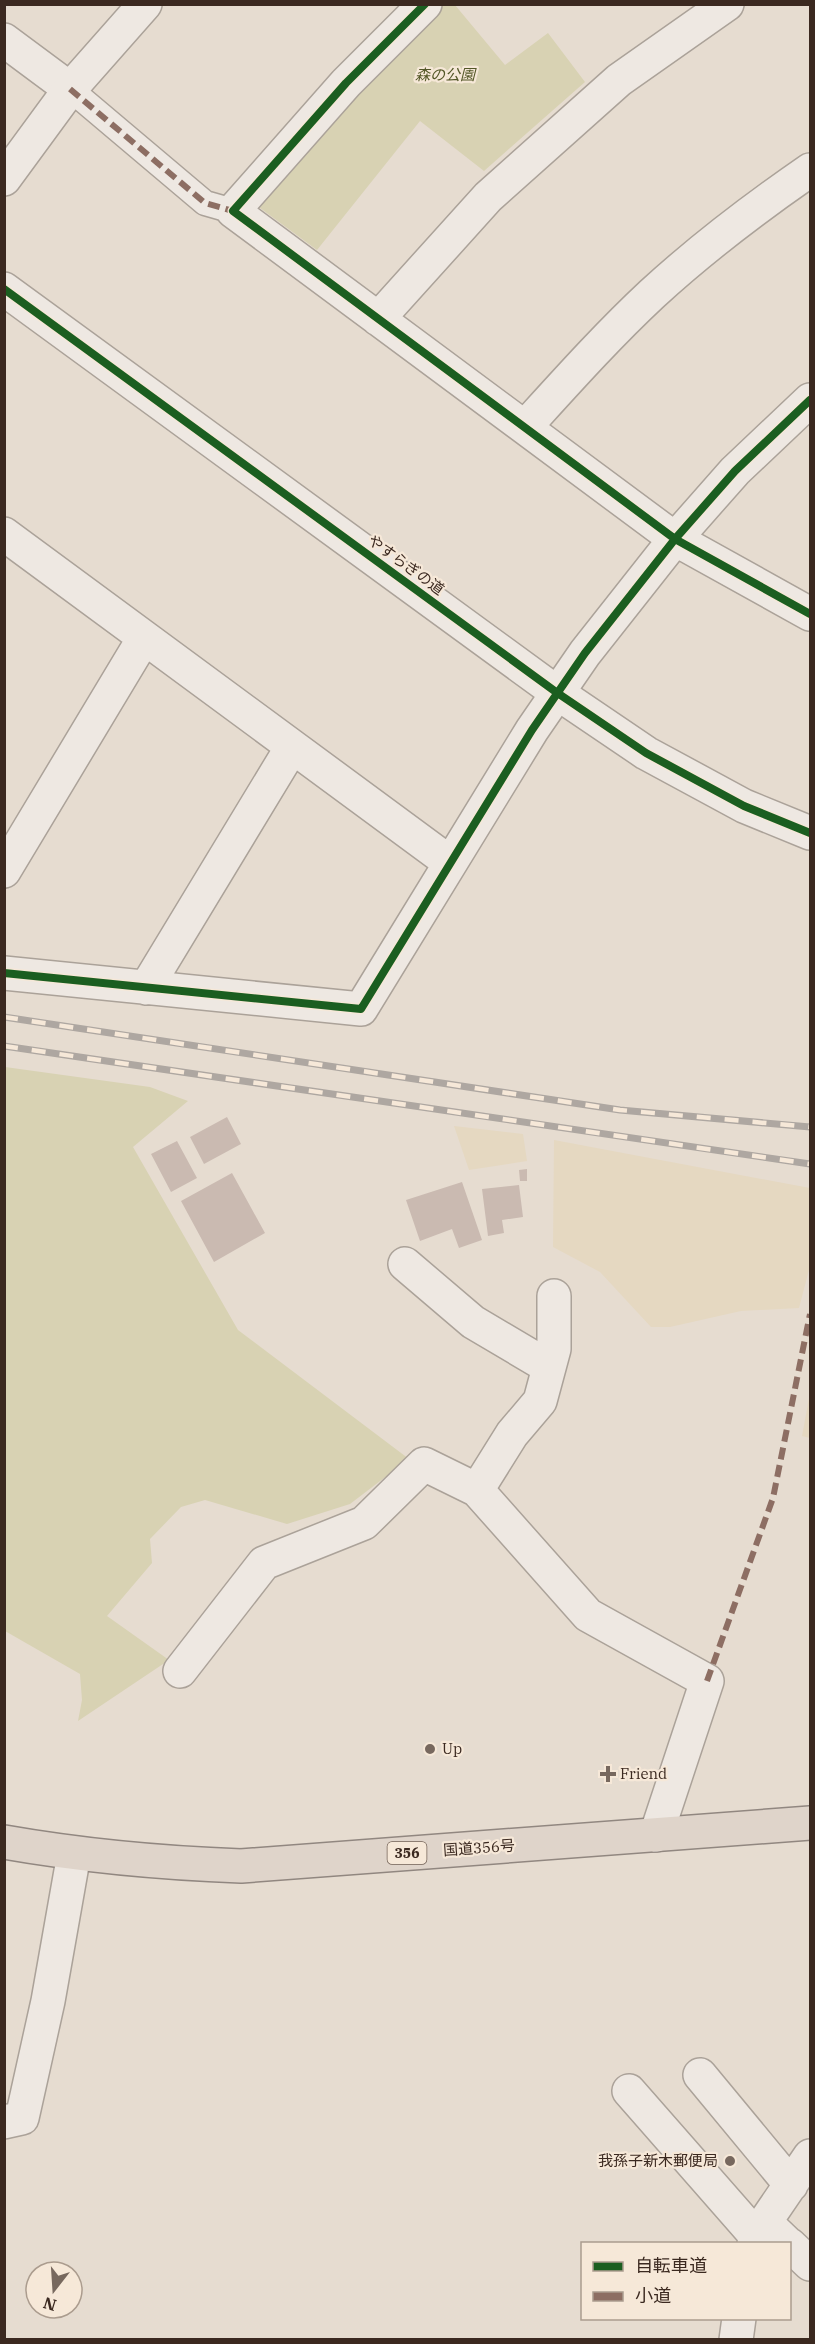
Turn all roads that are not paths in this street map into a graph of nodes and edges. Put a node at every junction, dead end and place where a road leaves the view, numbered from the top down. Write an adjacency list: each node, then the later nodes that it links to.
1 (145, 4): 5 (street)
2 (425, 4): 8 (street)
3 (728, 4): 10 (street)
4 (4, 40): 5 (street)
5 (70, 89): 7 (street); 8 (street)
6 (810, 170): 12 (street)
7 (4, 179)
8 (234, 211): 10 (street)
9 (4, 289): 17 (street, やすらぎの道)
10 (378, 319): 12 (street)
11 (810, 400): 14 (street)
12 (525, 427): 14 (street)
13 (4, 534): 16 (street)
14 (675, 539): 15 (street); 17 (street)
15 (810, 614)
16 (144, 638): 18 (street); 21 (street)
17 (556, 692): 19 (street, やすらぎの道); 20 (street)
18 (292, 747): 20 (street); 23 (street)
19 (810, 832)
20 (449, 862): 23 (street)
21 (4, 872)
22 (4, 973): 23 (street)
23 (146, 988)
24 (405, 1264): 26 (street)
25 (554, 1296): 26 (street)
26 (549, 1366): 27 (street)
27 (477, 1490): 28 (street); 30 (street)
28 (180, 1671)
29 (810, 1823): 30 (highway, 国道356号 / 356)
30 (656, 1835): 32 (highway, 国道356号 / 356)
31 (4, 1842): 32 (highway, 国道356号 / 356)
32 (74, 1854): 35 (street)
33 (700, 2075): 37 (street)
34 (629, 2091): 38 (street)
35 (4, 2122)
36 (810, 2156): 37 (street)
37 (791, 2185): 38 (street)
38 (771, 2238)
39 (791, 2251): 40 (street)
40 (810, 2264)
41 (739, 2320): 42 (street)
42 (736, 2340)

